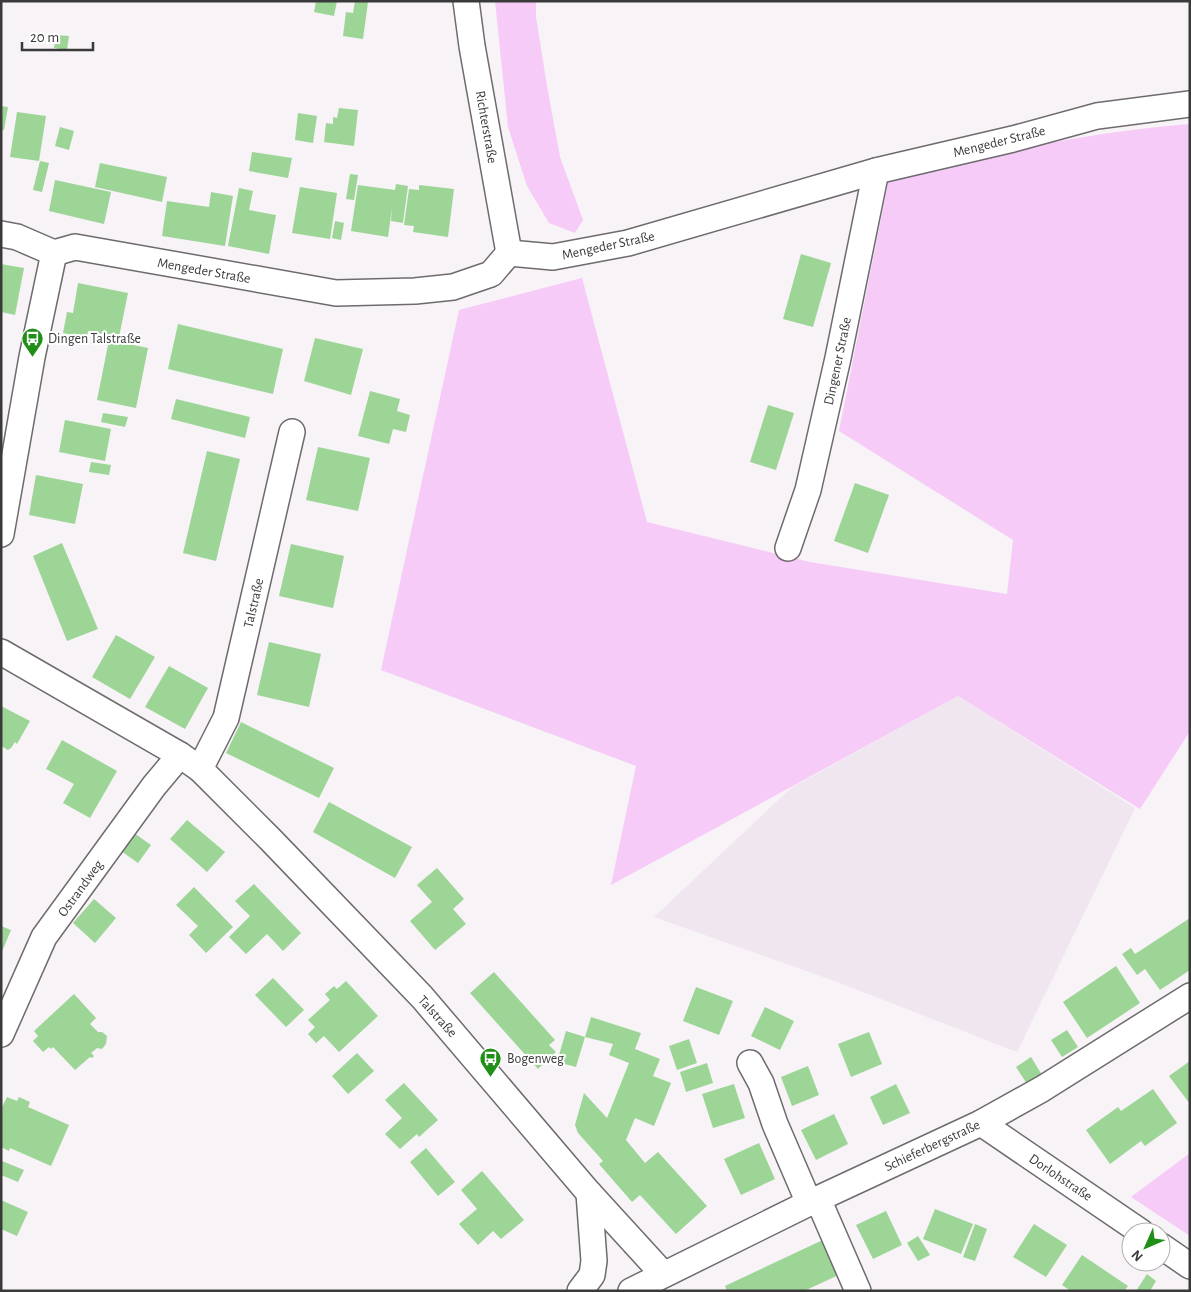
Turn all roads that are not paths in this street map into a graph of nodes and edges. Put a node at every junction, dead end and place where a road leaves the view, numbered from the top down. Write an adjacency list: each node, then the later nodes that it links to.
1 (466, 1): 5 (street, Richterstraße)
2 (1190, 104): 3 (street, Mengeder Straße)
3 (876, 171): 5 (street, Mengeder Straße); 10 (street, Dingener Straße)
4 (1, 234): 6 (street)
5 (509, 252): 6 (street, Mengeder Straße)
6 (54, 253): 8 (street)
7 (292, 432): 13 (street, Talstraße)
8 (6, 470): 9 (street)
9 (1, 534)
10 (788, 548)
11 (1, 652): 12 (street, Talstraße)
12 (180, 755): 13 (street, Talstraße); 15 (street, Ostrandweg)
13 (200, 769): 18 (street, Talstraße)
14 (1190, 996): 17 (street, Schieferbergstraße)
15 (1, 1034)
16 (750, 1063): 19 (street)
17 (981, 1123): 19 (street, Schieferbergstraße); 20 (street, Dorlohstraße)
18 (589, 1193): 23 (street, Talstraße); 24 (street)
19 (813, 1200): 23 (street, Schieferbergstraße); 26 (street)
20 (1126, 1222)
21 (1171, 1253): 22 (street)
22 (1190, 1266)
23 (663, 1274): 25 (street, Schieferbergstraße)
24 (580, 1291)
25 (631, 1291)
26 (858, 1291)

